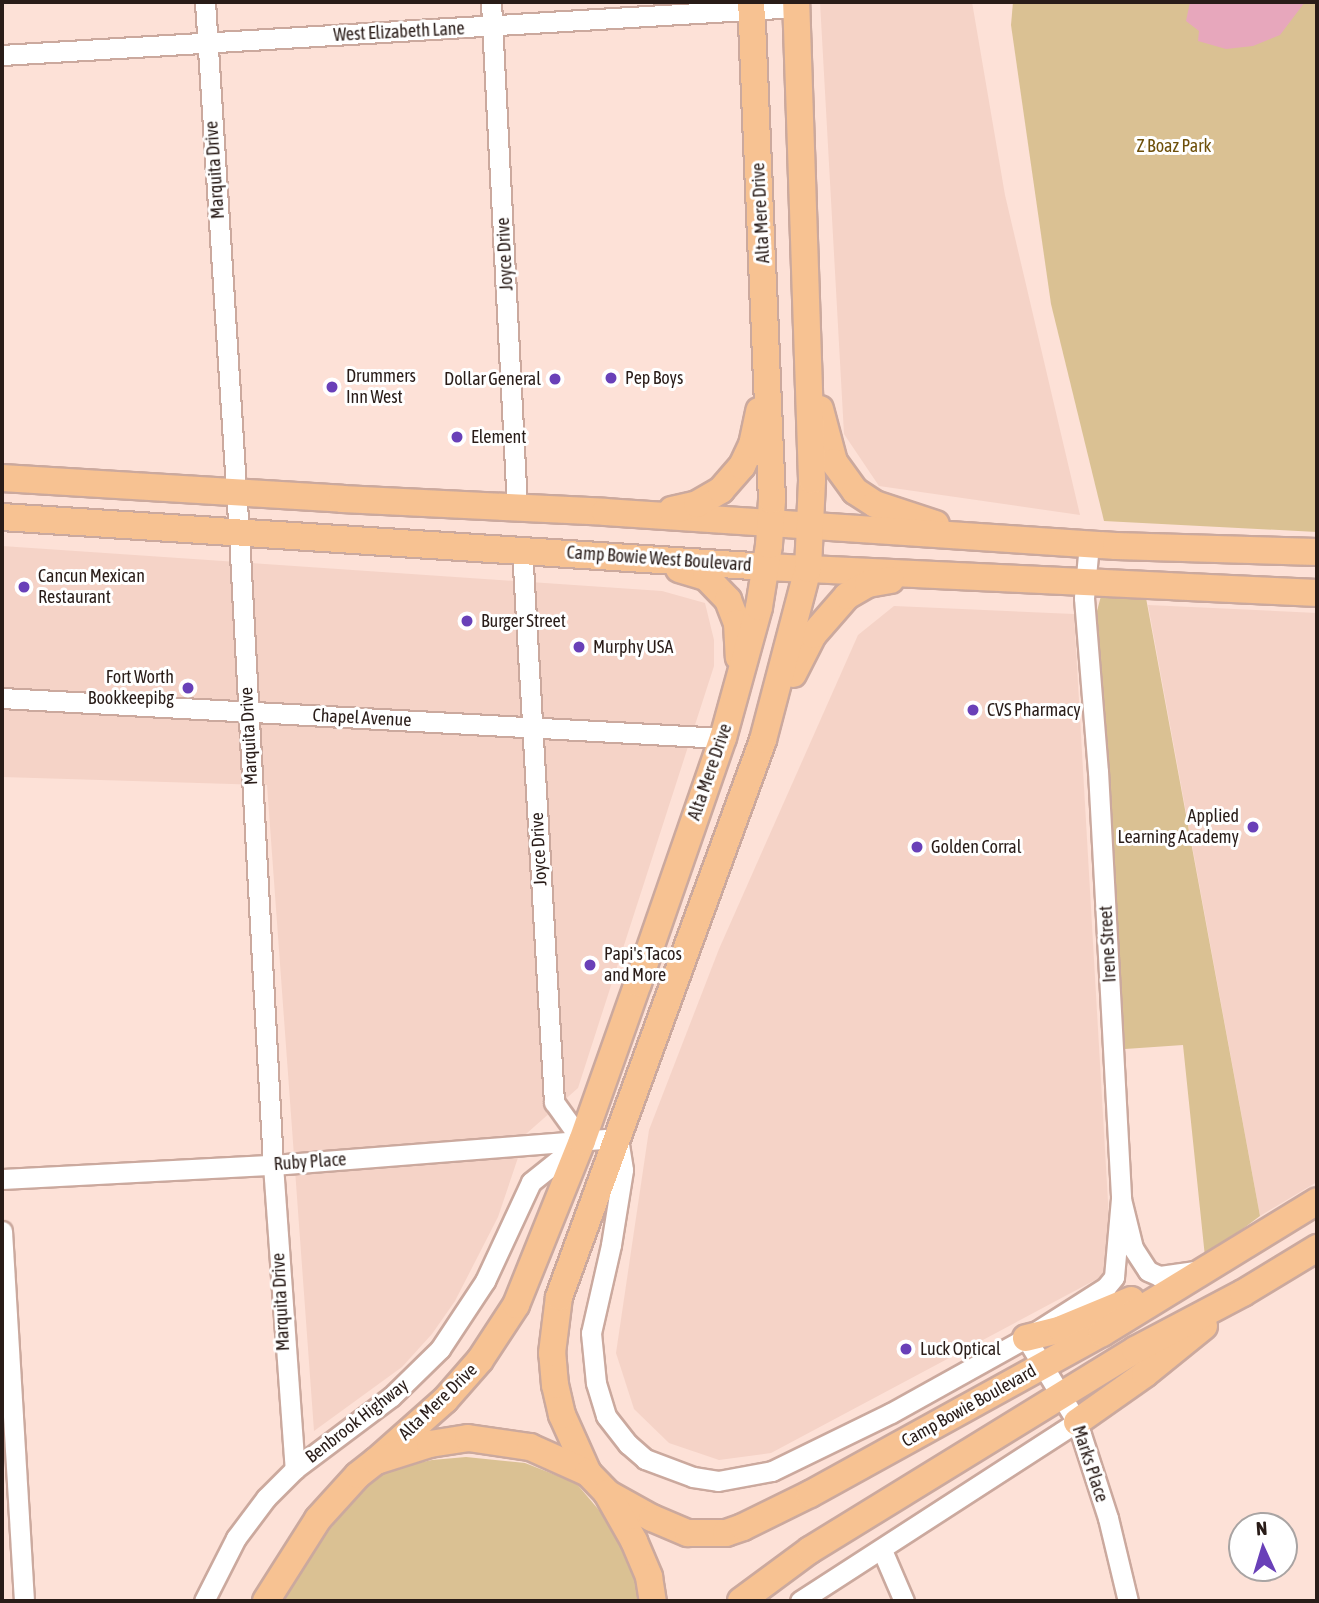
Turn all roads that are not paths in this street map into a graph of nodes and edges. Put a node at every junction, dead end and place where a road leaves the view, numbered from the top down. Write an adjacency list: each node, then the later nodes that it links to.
1 (205, 2): 6 (street, Marquita Drive)
2 (491, 2): 5 (street, Joyce Drive)
3 (797, 5): 4 (street, West Elizabeth Lane); 8 (main road)
4 (751, 6): 5 (street, West Elizabeth Lane); 9 (main road, Alta Mere Drive)
5 (493, 26): 6 (street, West Elizabeth Lane); 12 (street, Joyce Drive)
6 (208, 44): 7 (street, West Elizabeth Lane); 11 (street, Marquita Drive)
7 (2, 55)
8 (808, 363): 16 (main road); 17 (main road)
9 (767, 364): 13 (main road); 15 (main road, Alta Mere Drive)
10 (2, 478): 11 (main road)
11 (235, 493): 12 (main road); 18 (street, Marquita Drive)
12 (517, 507): 13 (main road)
13 (605, 512): 15 (main road)
14 (2, 517): 18 (main road, Camp Bowie West Boulevard)
15 (772, 523): 16 (main road); 23 (main road, Alta Mere Drive)
16 (812, 526): 17 (main road); 24 (main road)
17 (949, 534): 19 (main road)
18 (239, 535): 20 (main road, Camp Bowie West Boulevard); 30 (street, Marquita Drive)
19 (1088, 544): 22 (main road); 26 (street, Irene Street)
20 (522, 549): 21 (main road, Camp Bowie West Boulevard); 32 (street, Joyce Drive)
21 (549, 551): 23 (main road, Camp Bowie West Boulevard); 28 (main road)
22 (1317, 552)
23 (766, 567): 24 (main road, Camp Bowie West Boulevard); 28 (main road, Alta Mere Drive)
24 (808, 569): 25 (main road, Camp Bowie West Boulevard); 31 (main road)
25 (926, 575): 26 (main road, Camp Bowie West Boulevard); 31 (main road)
26 (1087, 583): 27 (main road, Camp Bowie West Boulevard); 38 (street, Irene Street)
27 (1317, 593)
28 (739, 683): 33 (main road, Alta Mere Drive)
29 (2, 698): 30 (street, Chapel Avenue)
30 (247, 711): 32 (street, Chapel Avenue); 36 (street, Marquita Drive)
31 (770, 716): 34 (main road)
32 (533, 727): 33 (street, Chapel Avenue); 35 (street, Joyce Drive)
33 (723, 738): 35 (main road, Alta Mere Drive)
34 (618, 1138): 35 (street, Ruby Place); 44 (street, Camp Bowie Boulevard); 50 (main road)
35 (582, 1141): 36 (street, Ruby Place); 48 (main road, Alta Mere Drive); 49 (street, Benbrook Highway)
36 (273, 1165): 37 (street, Ruby Place); 49 (street, Marquita Drive)
37 (2, 1179)
38 (1121, 1199): 42 (street, Irene Street); 44 (street, Camp Bowie Boulevard)
39 (1317, 1201): 42 (main road, Camp Bowie Boulevard)
40 (2, 1231): 53 (street)
41 (1317, 1248): 43 (main road)
42 (1213, 1267): 44 (main road); 45 (main road, Camp Bowie Boulevard)
43 (1243, 1293): 46 (main road); 47 (main road)
44 (1026, 1338): 45 (street, Marks Place)
45 (1043, 1365): 46 (street, Marks Place); 51 (main road, Camp Bowie Boulevard)
46 (1062, 1398): 47 (street, Marks Place); 57 (main road)
47 (1077, 1422): 52 (street); 60 (street, Marks Place)
48 (376, 1461): 50 (main road); 55 (main road, Alta Mere Drive)
49 (295, 1469): 54 (street, Benbrook Highway)
50 (589, 1473): 51 (main road)
51 (607, 1493): 56 (main road)
52 (883, 1550): 58 (street); 59 (street)
53 (24, 1601)
54 (204, 1601)
55 (266, 1601)
56 (653, 1601)
57 (741, 1601)
58 (800, 1601)
59 (904, 1601)
60 (1128, 1601)

